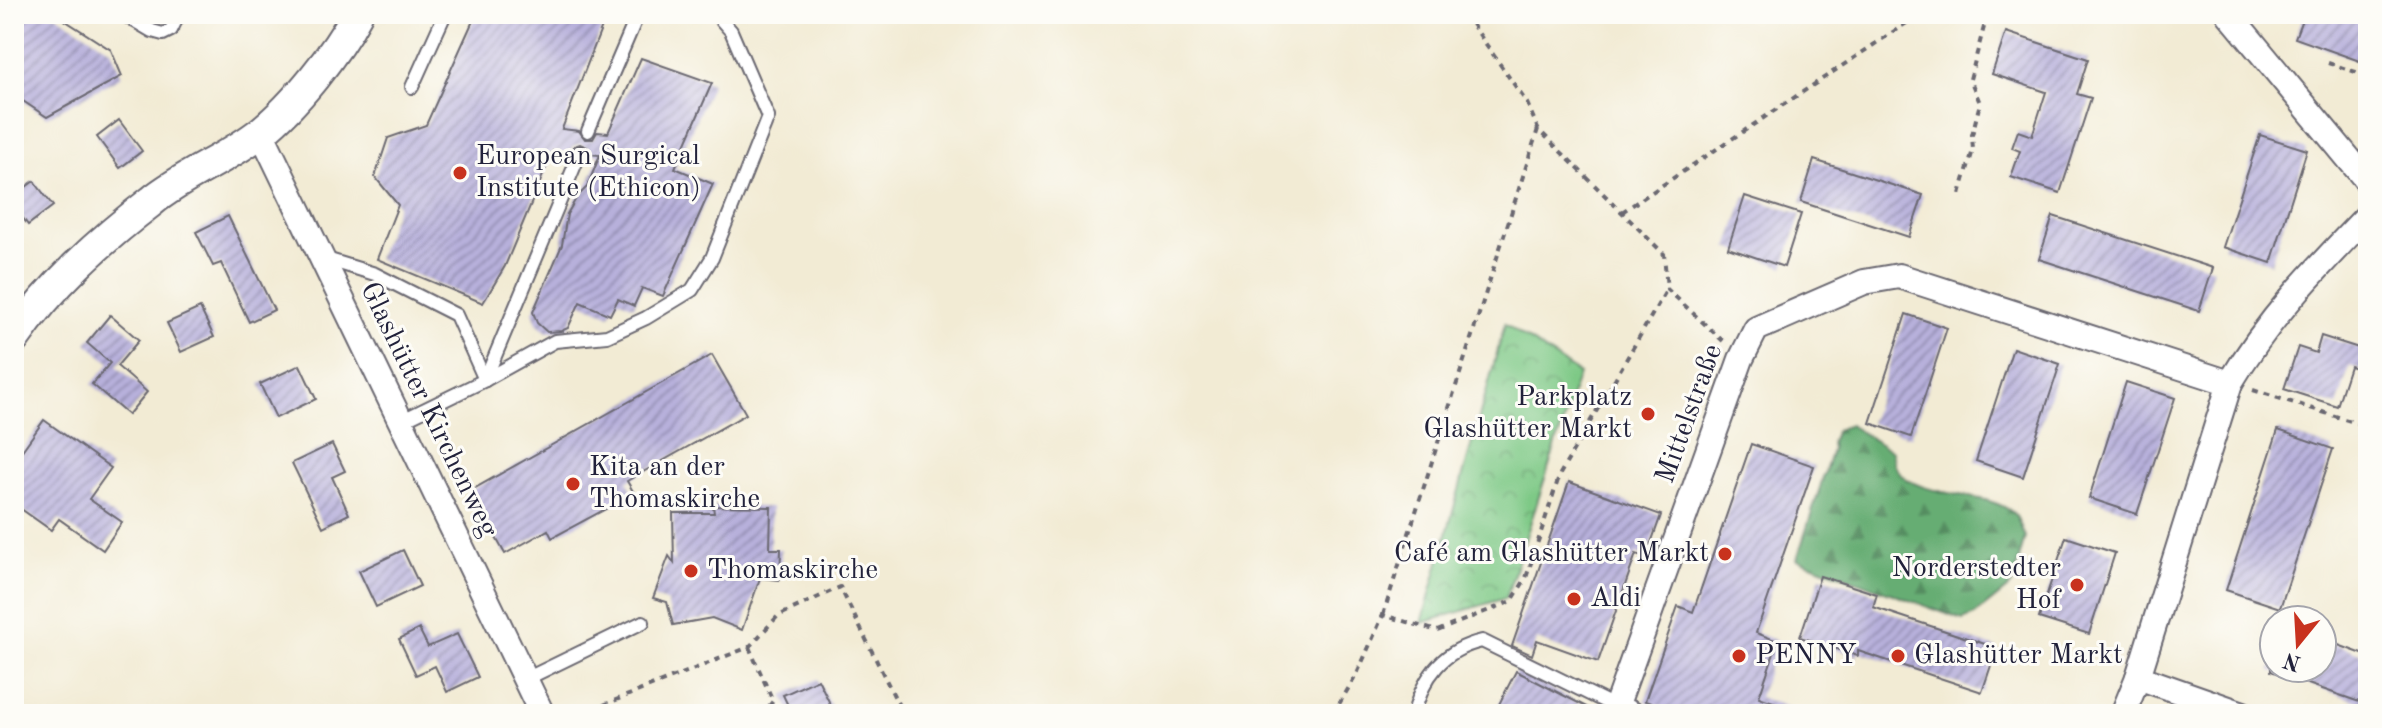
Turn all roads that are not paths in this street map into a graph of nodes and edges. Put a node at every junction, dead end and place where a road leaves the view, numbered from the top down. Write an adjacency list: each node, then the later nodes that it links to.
1 (123, 14): 2 (lane)
2 (179, 14)
3 (357, 14): 10 (street)
4 (445, 14): 8 (lane)
5 (638, 14): 9 (lane)
6 (716, 14): 16 (lane)
7 (2229, 14): 12 (street)
8 (412, 87)
9 (588, 131)
10 (261, 132): 14 (street, Glashütter Kirchenweg); 15 (street)
11 (580, 153): 16 (lane)
12 (2368, 182)
13 (2368, 215): 17 (street)
14 (320, 257): 16 (lane); 18 (street, Glashütter Kirchenweg)
15 (14, 339)
16 (485, 380): 18 (lane)
17 (2230, 383): 20 (street); 22 (street, Mittelstraße)
18 (399, 422): 21 (street, Glashütter Kirchenweg)
19 (643, 622): 21 (lane)
20 (2138, 677): 25 (street); 26 (street)
21 (526, 679): 23 (street, Glashütter Kirchenweg)
22 (1624, 710): 24 (lane)
23 (542, 714)
24 (1414, 714)
25 (2123, 714)
26 (2243, 714)

